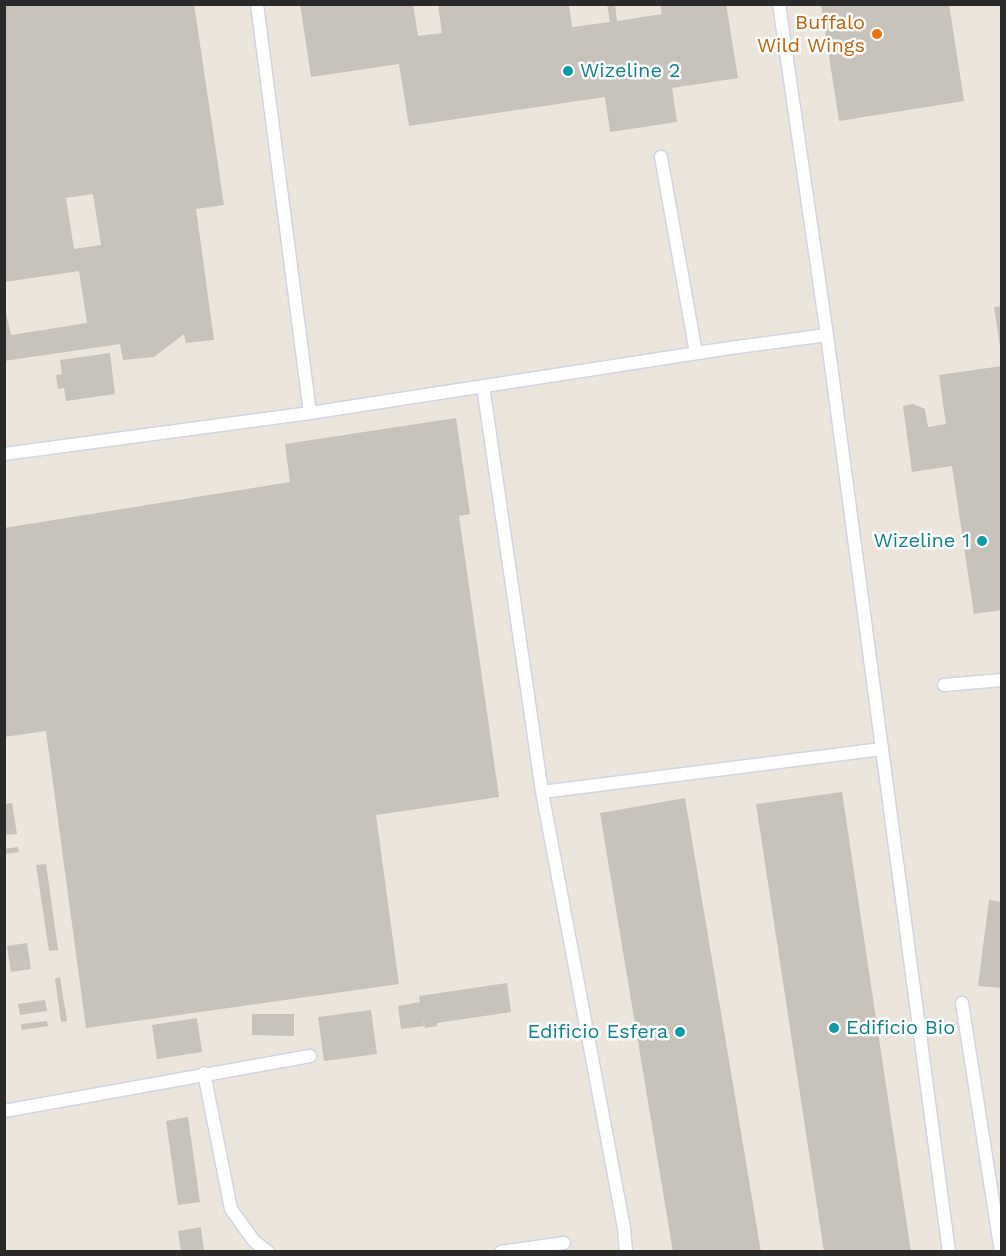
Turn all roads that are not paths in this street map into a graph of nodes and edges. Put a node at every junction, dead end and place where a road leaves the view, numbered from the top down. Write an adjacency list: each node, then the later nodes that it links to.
1 (257, 4): 7 (lane)
2 (780, 4): 4 (lane)
3 (661, 157): 5 (lane)
4 (827, 335): 5 (lane); 11 (lane)
5 (696, 353): 6 (lane)
6 (483, 386): 7 (lane); 12 (lane)
7 (310, 414): 8 (lane)
8 (4, 454)
9 (1002, 680): 10 (lane)
10 (944, 685)
11 (882, 749): 12 (lane); 21 (lane)
12 (542, 792): 20 (lane)
13 (962, 1003): 22 (lane)
14 (310, 1056): 15 (lane)
15 (204, 1073): 16 (lane); 18 (lane)
16 (4, 1111)
17 (564, 1243): 19 (lane)
18 (268, 1251)
19 (501, 1251)
20 (626, 1251)
21 (949, 1251)
22 (1001, 1251)

